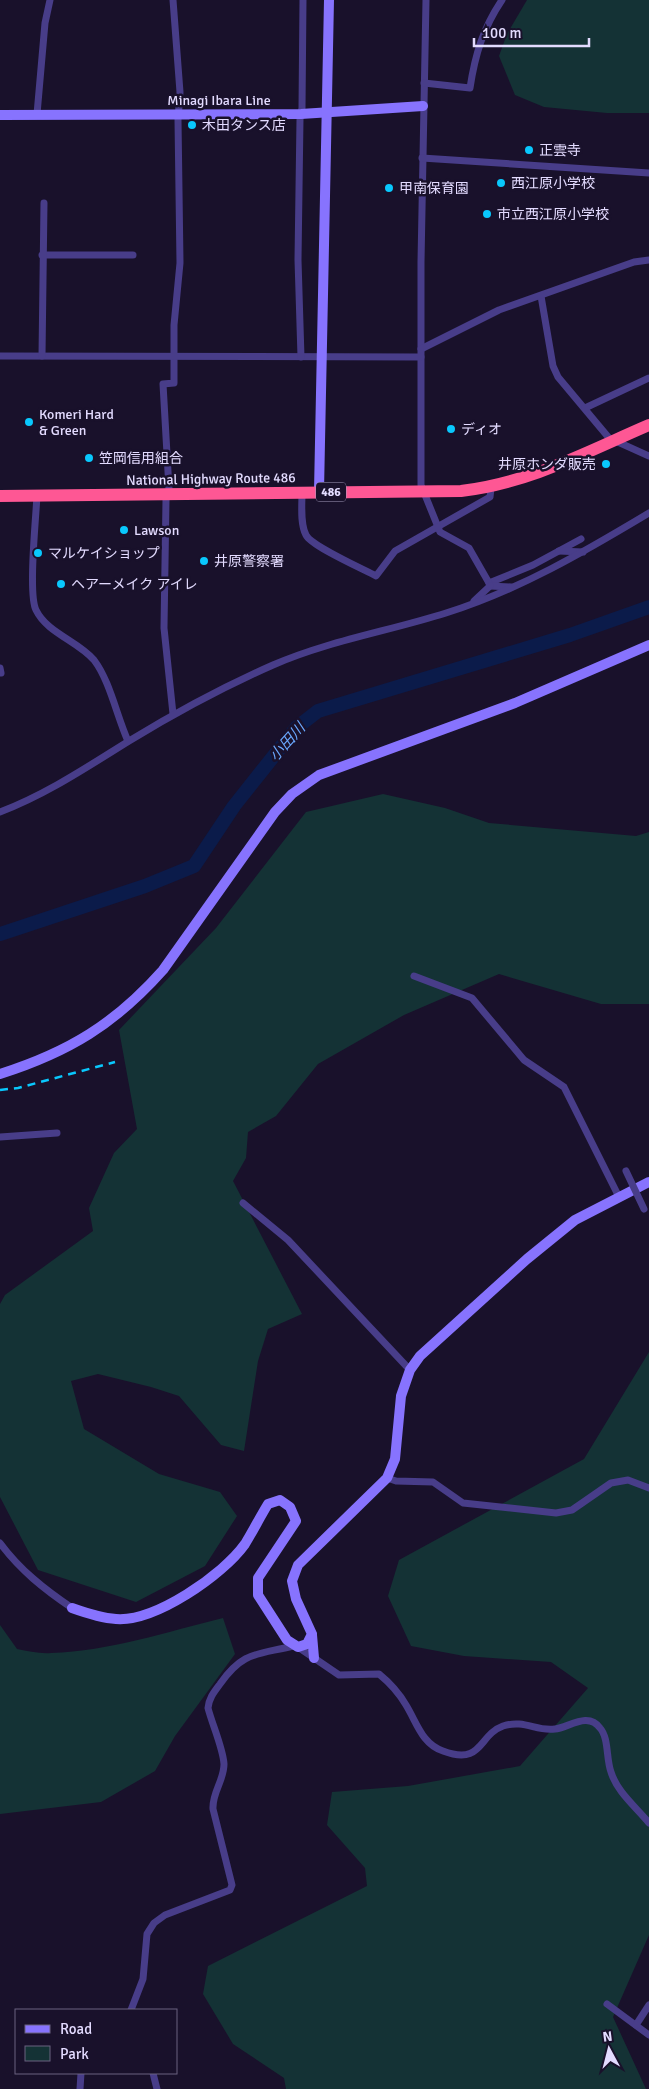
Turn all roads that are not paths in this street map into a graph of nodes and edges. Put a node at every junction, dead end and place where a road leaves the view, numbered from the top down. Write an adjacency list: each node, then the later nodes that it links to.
1 (50, 0): 10 (street)
2 (173, 0): 13 (street)
3 (303, 0): 11 (street)
4 (329, 0): 9 (street)
5 (426, 0): 7 (street)
6 (502, 0): 7 (street)
7 (424, 82): 8 (street)
8 (422, 106): 9 (street, Minagi Ibara Line); 14 (street)
9 (327, 111): 11 (street, Minagi Ibara Line); 26 (street)
10 (37, 114): 12 (street, Minagi Ibara Line); 13 (street, Minagi Ibara Line)
11 (301, 114): 13 (street, Minagi Ibara Line); 25 (street)
12 (0, 115)
13 (179, 115): 24 (street)
14 (422, 158): 15 (street); 21 (street)
15 (649, 173)
16 (44, 203): 17 (street)
17 (42, 255): 18 (street); 23 (street)
18 (134, 255)
19 (649, 260): 20 (street)
20 (541, 296): 21 (street); 28 (street)
21 (421, 353): 26 (street); 34 (street)
22 (0, 356): 23 (street)
23 (42, 356): 24 (street)
24 (173, 357): 25 (street); 37 (street)
25 (301, 357): 26 (street)
26 (321, 357): 33 (street)
27 (649, 378): 28 (street)
28 (585, 408): 30 (street)
29 (649, 425): 30 (highway, National Highway Route 486 / 486)
30 (614, 440): 31 (street); 32 (highway, National Highway Route 486 / 486)
31 (649, 456)
32 (491, 488): 34 (highway, National Highway Route 486 / 486); 40 (street)
33 (319, 492): 34 (highway, National Highway Route 486 / 486); 35 (highway, National Highway Route 486 / 486)
34 (424, 492): 40 (street)
35 (302, 493): 37 (highway, National Highway Route 486 / 486); 40 (street)
36 (37, 495): 37 (highway, National Highway Route 486 / 486); 38 (highway, National Highway Route 486 / 486); 51 (street)
37 (168, 495): 50 (street)
38 (0, 496)
39 (649, 513): 43 (street)
40 (437, 527): 44 (street)
41 (581, 538): 42 (street)
42 (558, 551): 43 (street); 44 (street)
43 (583, 552): 45 (street)
44 (490, 584): 45 (street); 46 (street)
45 (513, 588): 46 (street)
46 (473, 603): 50 (street)
47 (649, 645): 54 (street)
48 (0, 668): 49 (street)
49 (1, 673)
50 (173, 714): 51 (street)
51 (128, 742): 52 (street)
52 (0, 812)
53 (414, 976): 59 (street)
54 (0, 1074)
55 (58, 1133): 56 (street)
56 (0, 1137)
57 (626, 1171): 61 (street, bridge)
58 (649, 1182): 59 (street)
59 (619, 1197): 62 (street)
60 (243, 1203): 62 (street)
61 (644, 1209)
62 (410, 1370): 63 (street)
63 (387, 1478): 64 (street); 67 (street)
64 (649, 1488)
65 (0, 1543): 66 (street)
66 (72, 1608): 68 (street)
67 (312, 1634): 68 (street); 69 (street)
68 (296, 1646): 69 (street); 73 (street)
69 (314, 1658): 70 (street)
70 (649, 1823)
71 (607, 2004): 74 (street)
72 (649, 2005): 74 (street)
73 (131, 2009)
74 (636, 2025): 75 (street)
75 (649, 2035)
76 (81, 2074): 78 (street)
77 (153, 2074): 79 (street)
78 (80, 2089)
79 (157, 2089)

